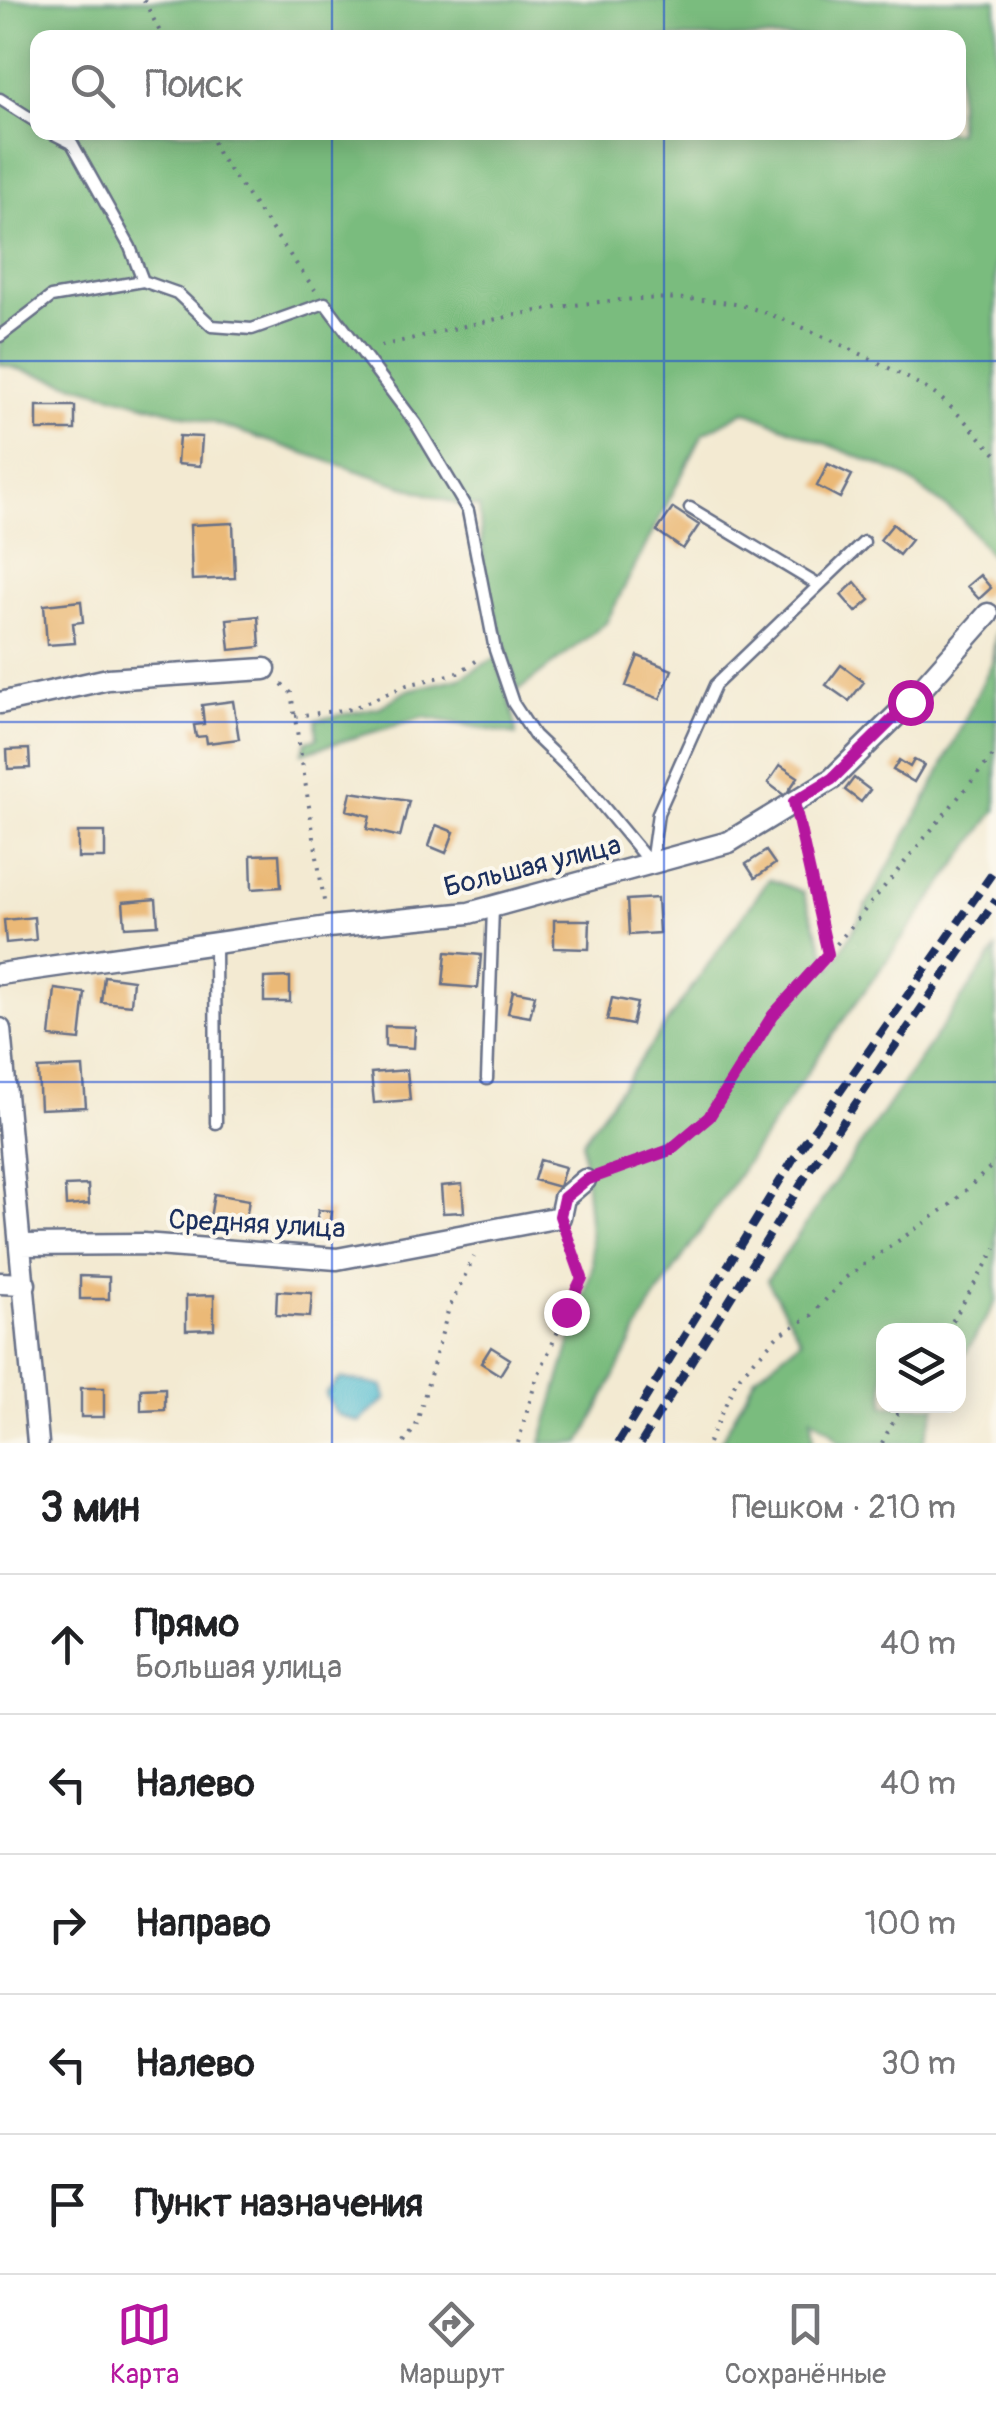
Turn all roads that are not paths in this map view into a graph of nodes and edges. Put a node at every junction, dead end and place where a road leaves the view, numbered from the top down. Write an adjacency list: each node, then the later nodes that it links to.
1 (0, 99): 2 (lane)
2 (30, 118)
3 (66, 140): 4 (lane)
4 (143, 281): 5 (lane); 12 (lane)
5 (0, 336)
6 (690, 508): 8 (lane)
7 (864, 542): 8 (lane)
8 (818, 585): 12 (lane)
9 (988, 614): 12 (street, Большая улица)
10 (266, 668): 11 (street)
11 (0, 703)
12 (651, 864): 13 (street, Большая улица)
13 (492, 907): 14 (street, Большая улица); 17 (lane)
14 (216, 943): 15 (street, Большая улица); 19 (lane)
15 (0, 974)
16 (0, 1028): 18 (street)
17 (487, 1079)
18 (4, 1092): 21 (street)
19 (216, 1123)
20 (586, 1180): 21 (street, Средняя улица)
21 (20, 1245): 23 (street)
22 (0, 1282): 23 (street)
23 (25, 1284): 24 (street)
24 (38, 1443)

